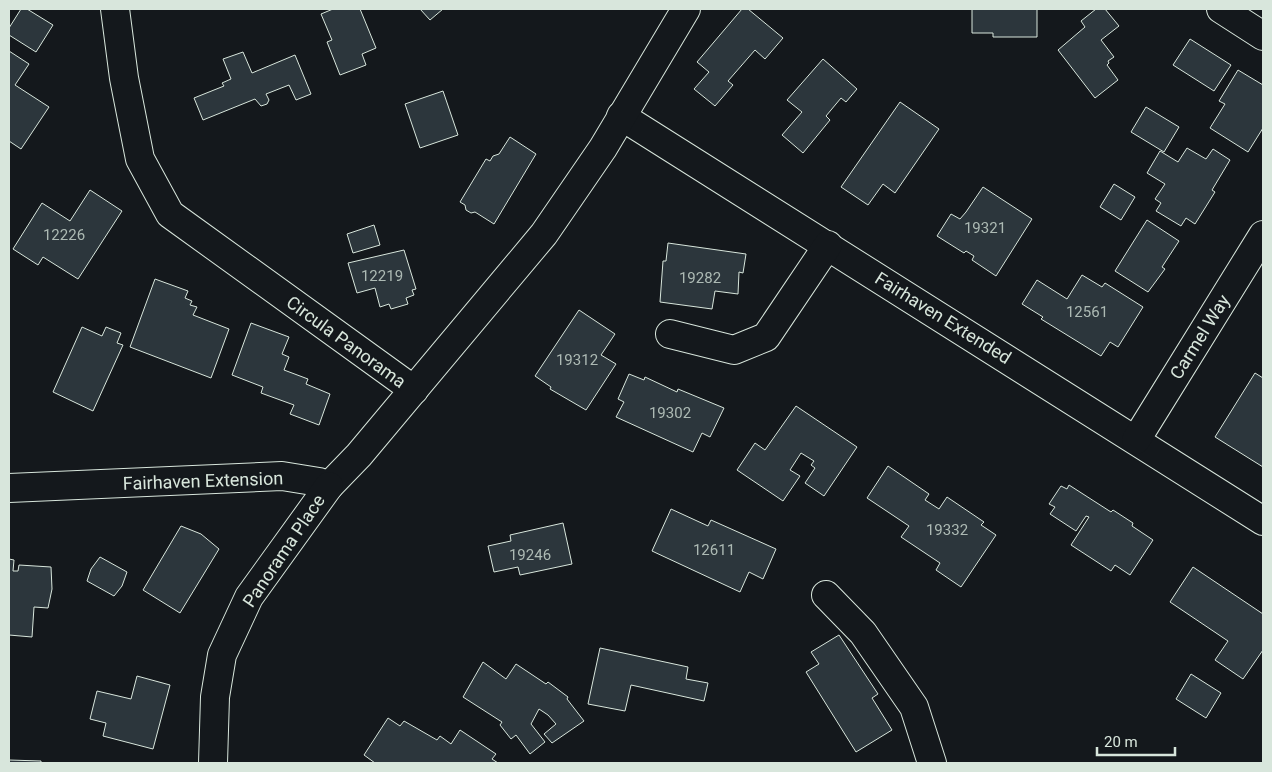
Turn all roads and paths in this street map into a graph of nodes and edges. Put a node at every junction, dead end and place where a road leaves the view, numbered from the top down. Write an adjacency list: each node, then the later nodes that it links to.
1 (115, 9): 9 (street, Circula Panorama)
2 (686, 9): 5 (street, Circula Panorama)
3 (1221, 9): 4 (street)
4 (1263, 36)
5 (621, 116): 7 (street, Fairhaven Extended); 9 (street, Circula Panorama)
6 (1263, 235): 10 (street, Carmel Way)
7 (828, 245): 8 (street); 10 (street, Fairhaven Extended)
8 (670, 334)
9 (414, 390): 11 (street)
10 (1136, 440): 13 (street, Fairhaven Extended)
11 (329, 486): 12 (street, Fairhaven Extension); 15 (street, Panorama Place)
12 (9, 488)
13 (1263, 521)
14 (826, 595): 16 (street)
15 (213, 763)
16 (932, 763)

